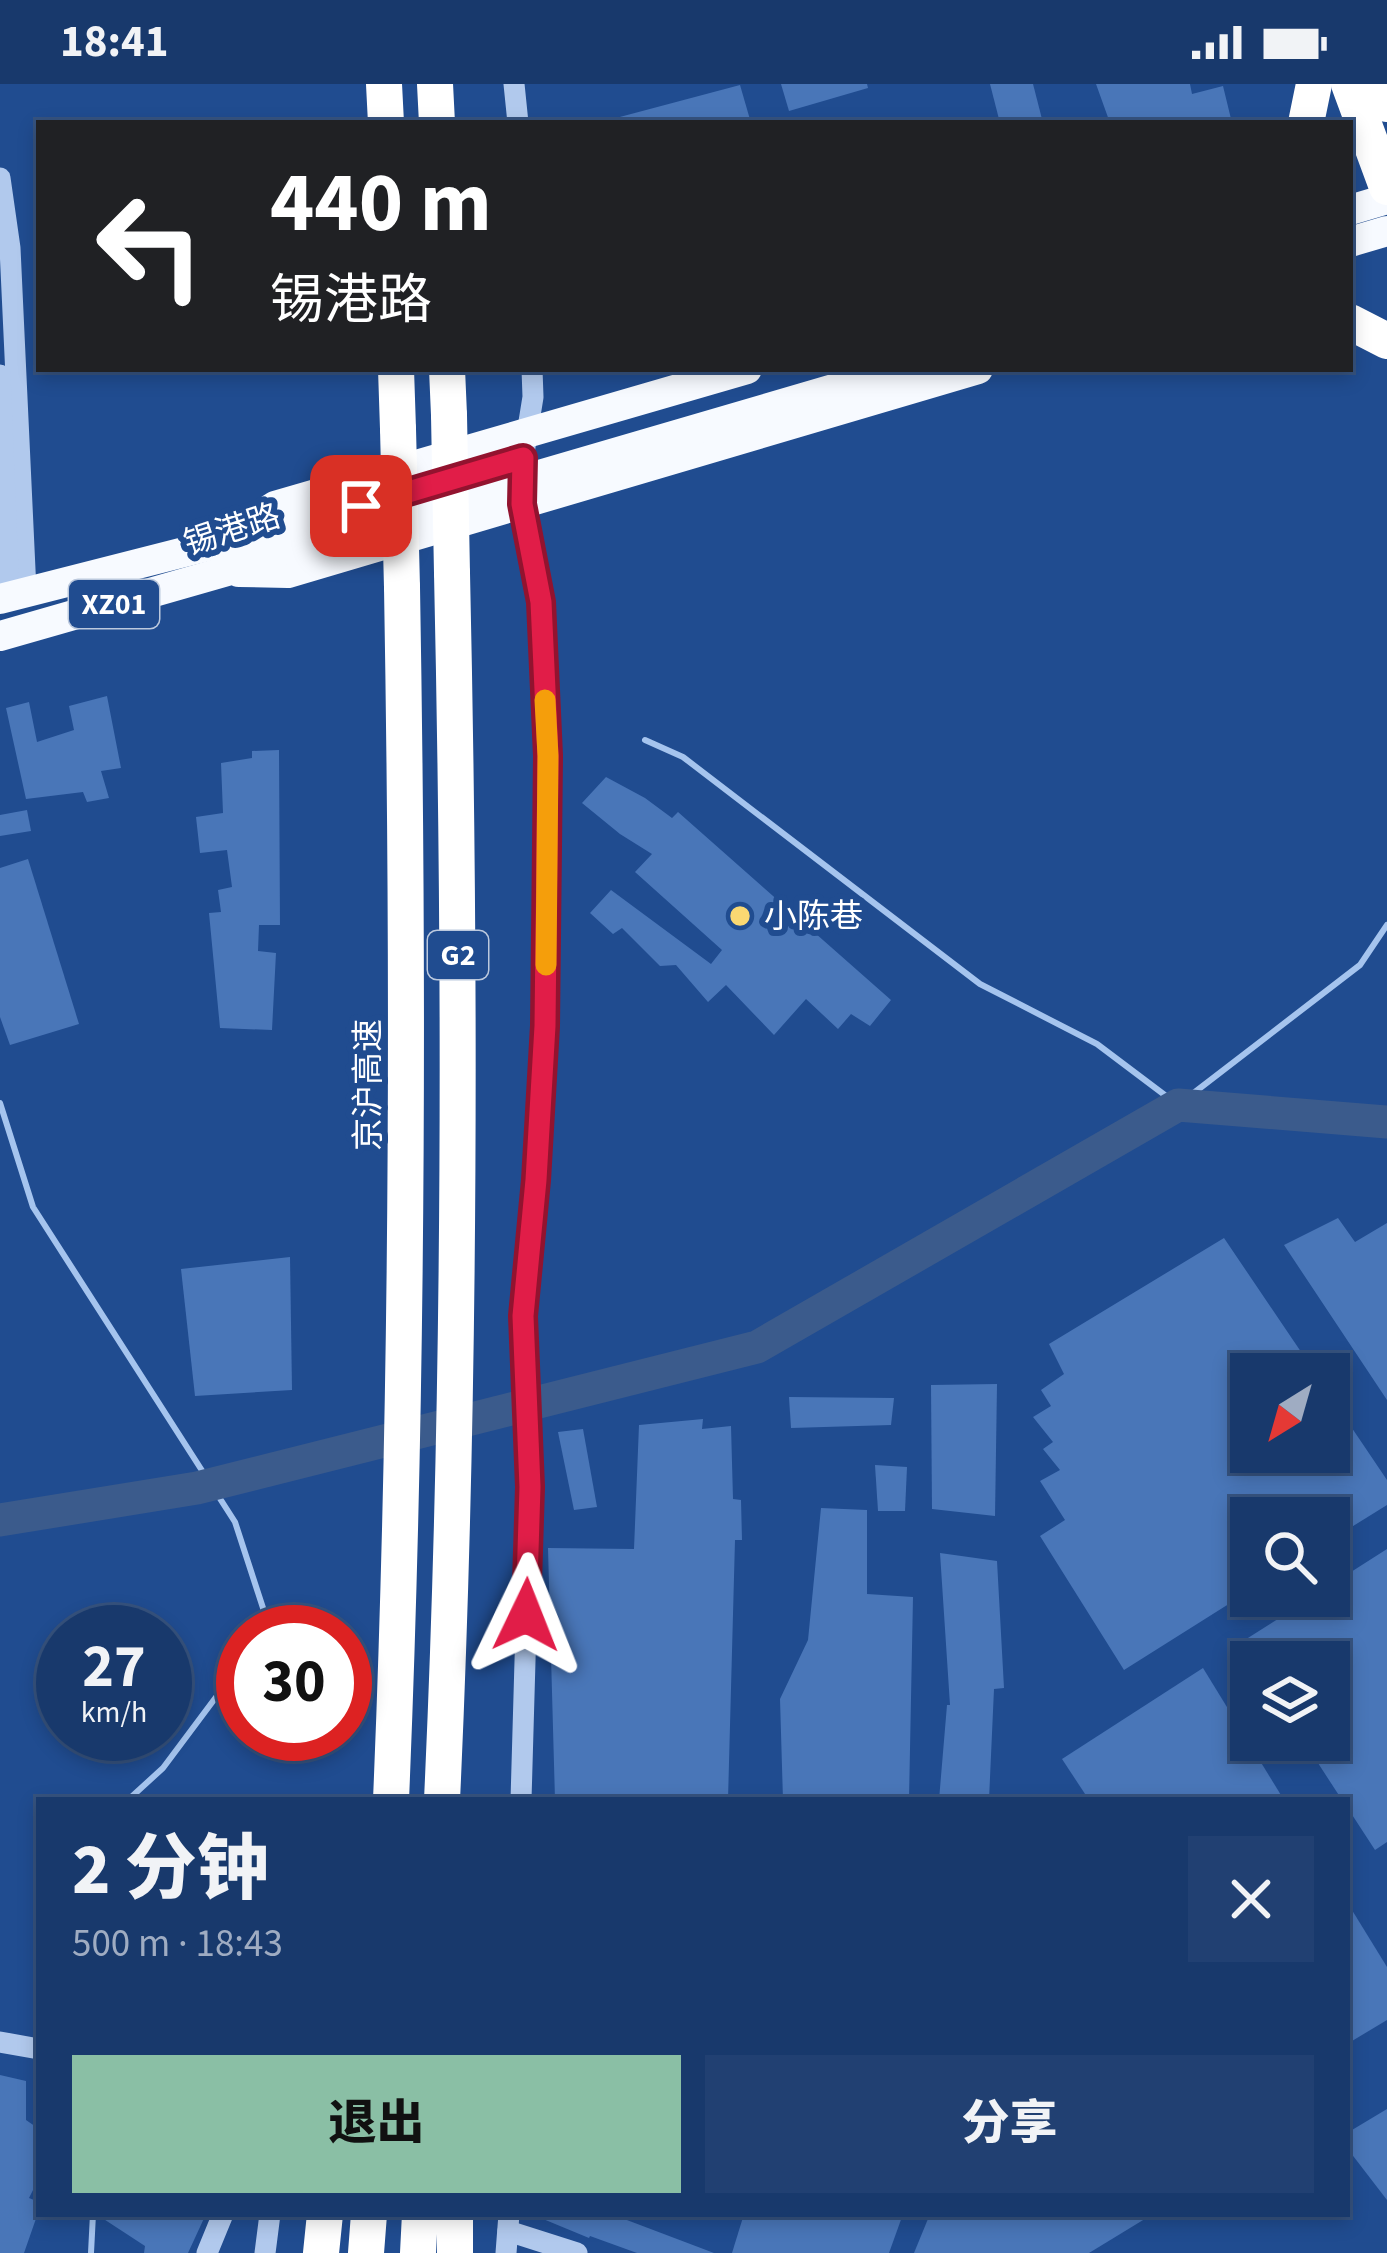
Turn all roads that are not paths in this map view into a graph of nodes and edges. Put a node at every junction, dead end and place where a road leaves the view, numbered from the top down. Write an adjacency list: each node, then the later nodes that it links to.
1 (384, 84): 8 (highway)
2 (435, 84): 9 (highway)
3 (514, 84): 10 (street)
4 (1314, 84): 11 (highway)
5 (1349, 84): 13 (highway)
6 (1380, 84): 7 (highway)
7 (1387, 104)
8 (386, 120)
9 (437, 120)
10 (518, 120)
11 (1307, 120)
12 (0, 178): 30 (street)
13 (1387, 187)
14 (1387, 199): 15 (main road)
15 (1353, 209)
16 (1387, 231): 17 (main road)
17 (1353, 241)
18 (1353, 324): 19 (highway)
19 (1387, 341)
20 (396, 372): 32 (highway, 京沪高速 / G2, bridge)
21 (447, 372): 33 (highway, G2, bridge)
22 (532, 372): 28 (street)
23 (740, 372): 28 (main road)
24 (819, 372): 28 (main road)
25 (891, 372): 28 (main road)
26 (963, 372): 28 (main road)
27 (0, 375): 30 (street)
28 (524, 469): 29 (main road); 29 (main road); 34 (street)
29 (224, 556): 30 (main road, 锡港路 / XZ01); 31 (main road, 锡港路 / XZ01)
30 (12, 595)
31 (0, 636)
32 (391, 1797)
33 (442, 1797)
34 (521, 1797)
35 (0, 2042): 36 (street)
36 (36, 2048)
37 (222, 2217): 44 (street)
38 (269, 2217): 45 (street)
39 (325, 2217): 46 (highway)
40 (369, 2217): 47 (highway)
41 (420, 2217): 48 (highway)
42 (455, 2217): 49 (highway)
43 (508, 2233): 50 (street)
44 (208, 2253)
45 (265, 2253)
46 (321, 2253)
47 (366, 2253)
48 (418, 2253)
49 (455, 2253)
50 (577, 2253)

